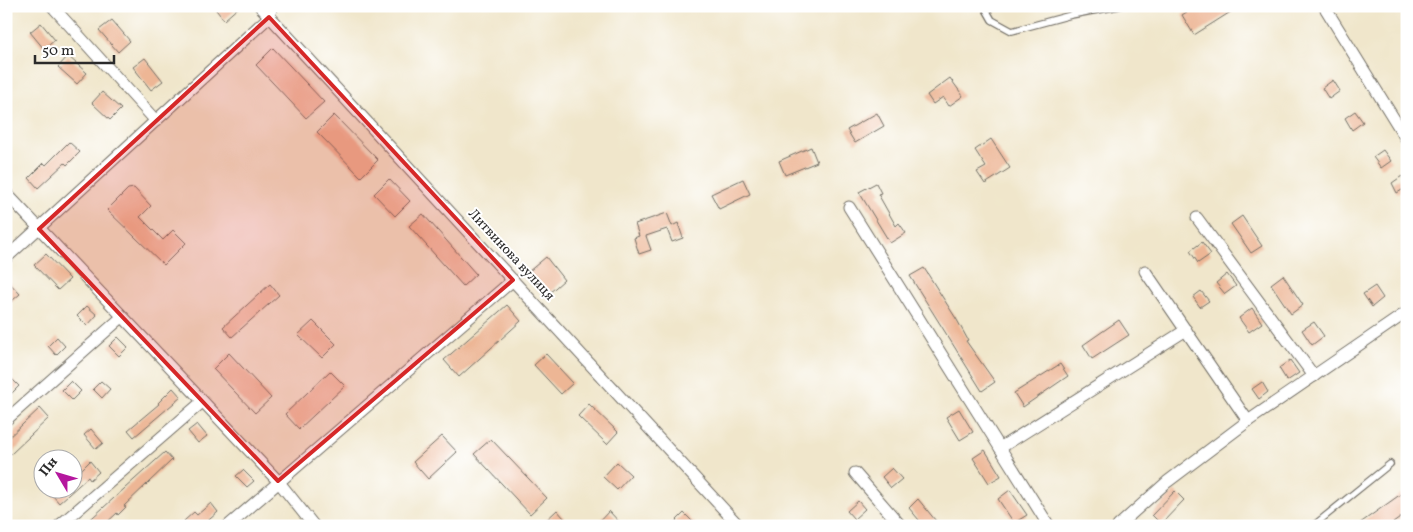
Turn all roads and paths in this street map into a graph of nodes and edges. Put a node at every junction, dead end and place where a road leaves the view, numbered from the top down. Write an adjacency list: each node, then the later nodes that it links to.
1 (52, 6): 7 (street)
2 (260, 6): 6 (street, Литвинова вулиця)
3 (984, 6): 4 (lane)
4 (1119, 6)
5 (1324, 6): 8 (street)
6 (271, 11): 7 (street); 15 (street, Литвинова вулиця)
7 (156, 121): 12 (street)
8 (1407, 140)
9 (6, 193): 12 (street)
10 (849, 207): 23 (street)
11 (1197, 218): 19 (street)
12 (39, 229): 13 (street); 17 (street)
13 (6, 258)
14 (1145, 270): 18 (street)
15 (513, 280): 26 (street); 30 (street, Литвинова вулиця)
16 (1407, 312): 19 (street)
17 (122, 317): 20 (street); 21 (street)
18 (1186, 330): 22 (street); 23 (street)
19 (1314, 376): 22 (street)
20 (202, 402): 26 (street); 27 (street)
21 (6, 420)
22 (1248, 421): 33 (street)
23 (1000, 448): 32 (street)
24 (1390, 464): 34 (lane)
25 (855, 473): 31 (street)
26 (278, 481): 28 (street); 29 (street)
27 (59, 526)
28 (228, 526)
29 (314, 526)
30 (739, 526)
31 (901, 526)
32 (1048, 526)
33 (1118, 526)
34 (1313, 526)

